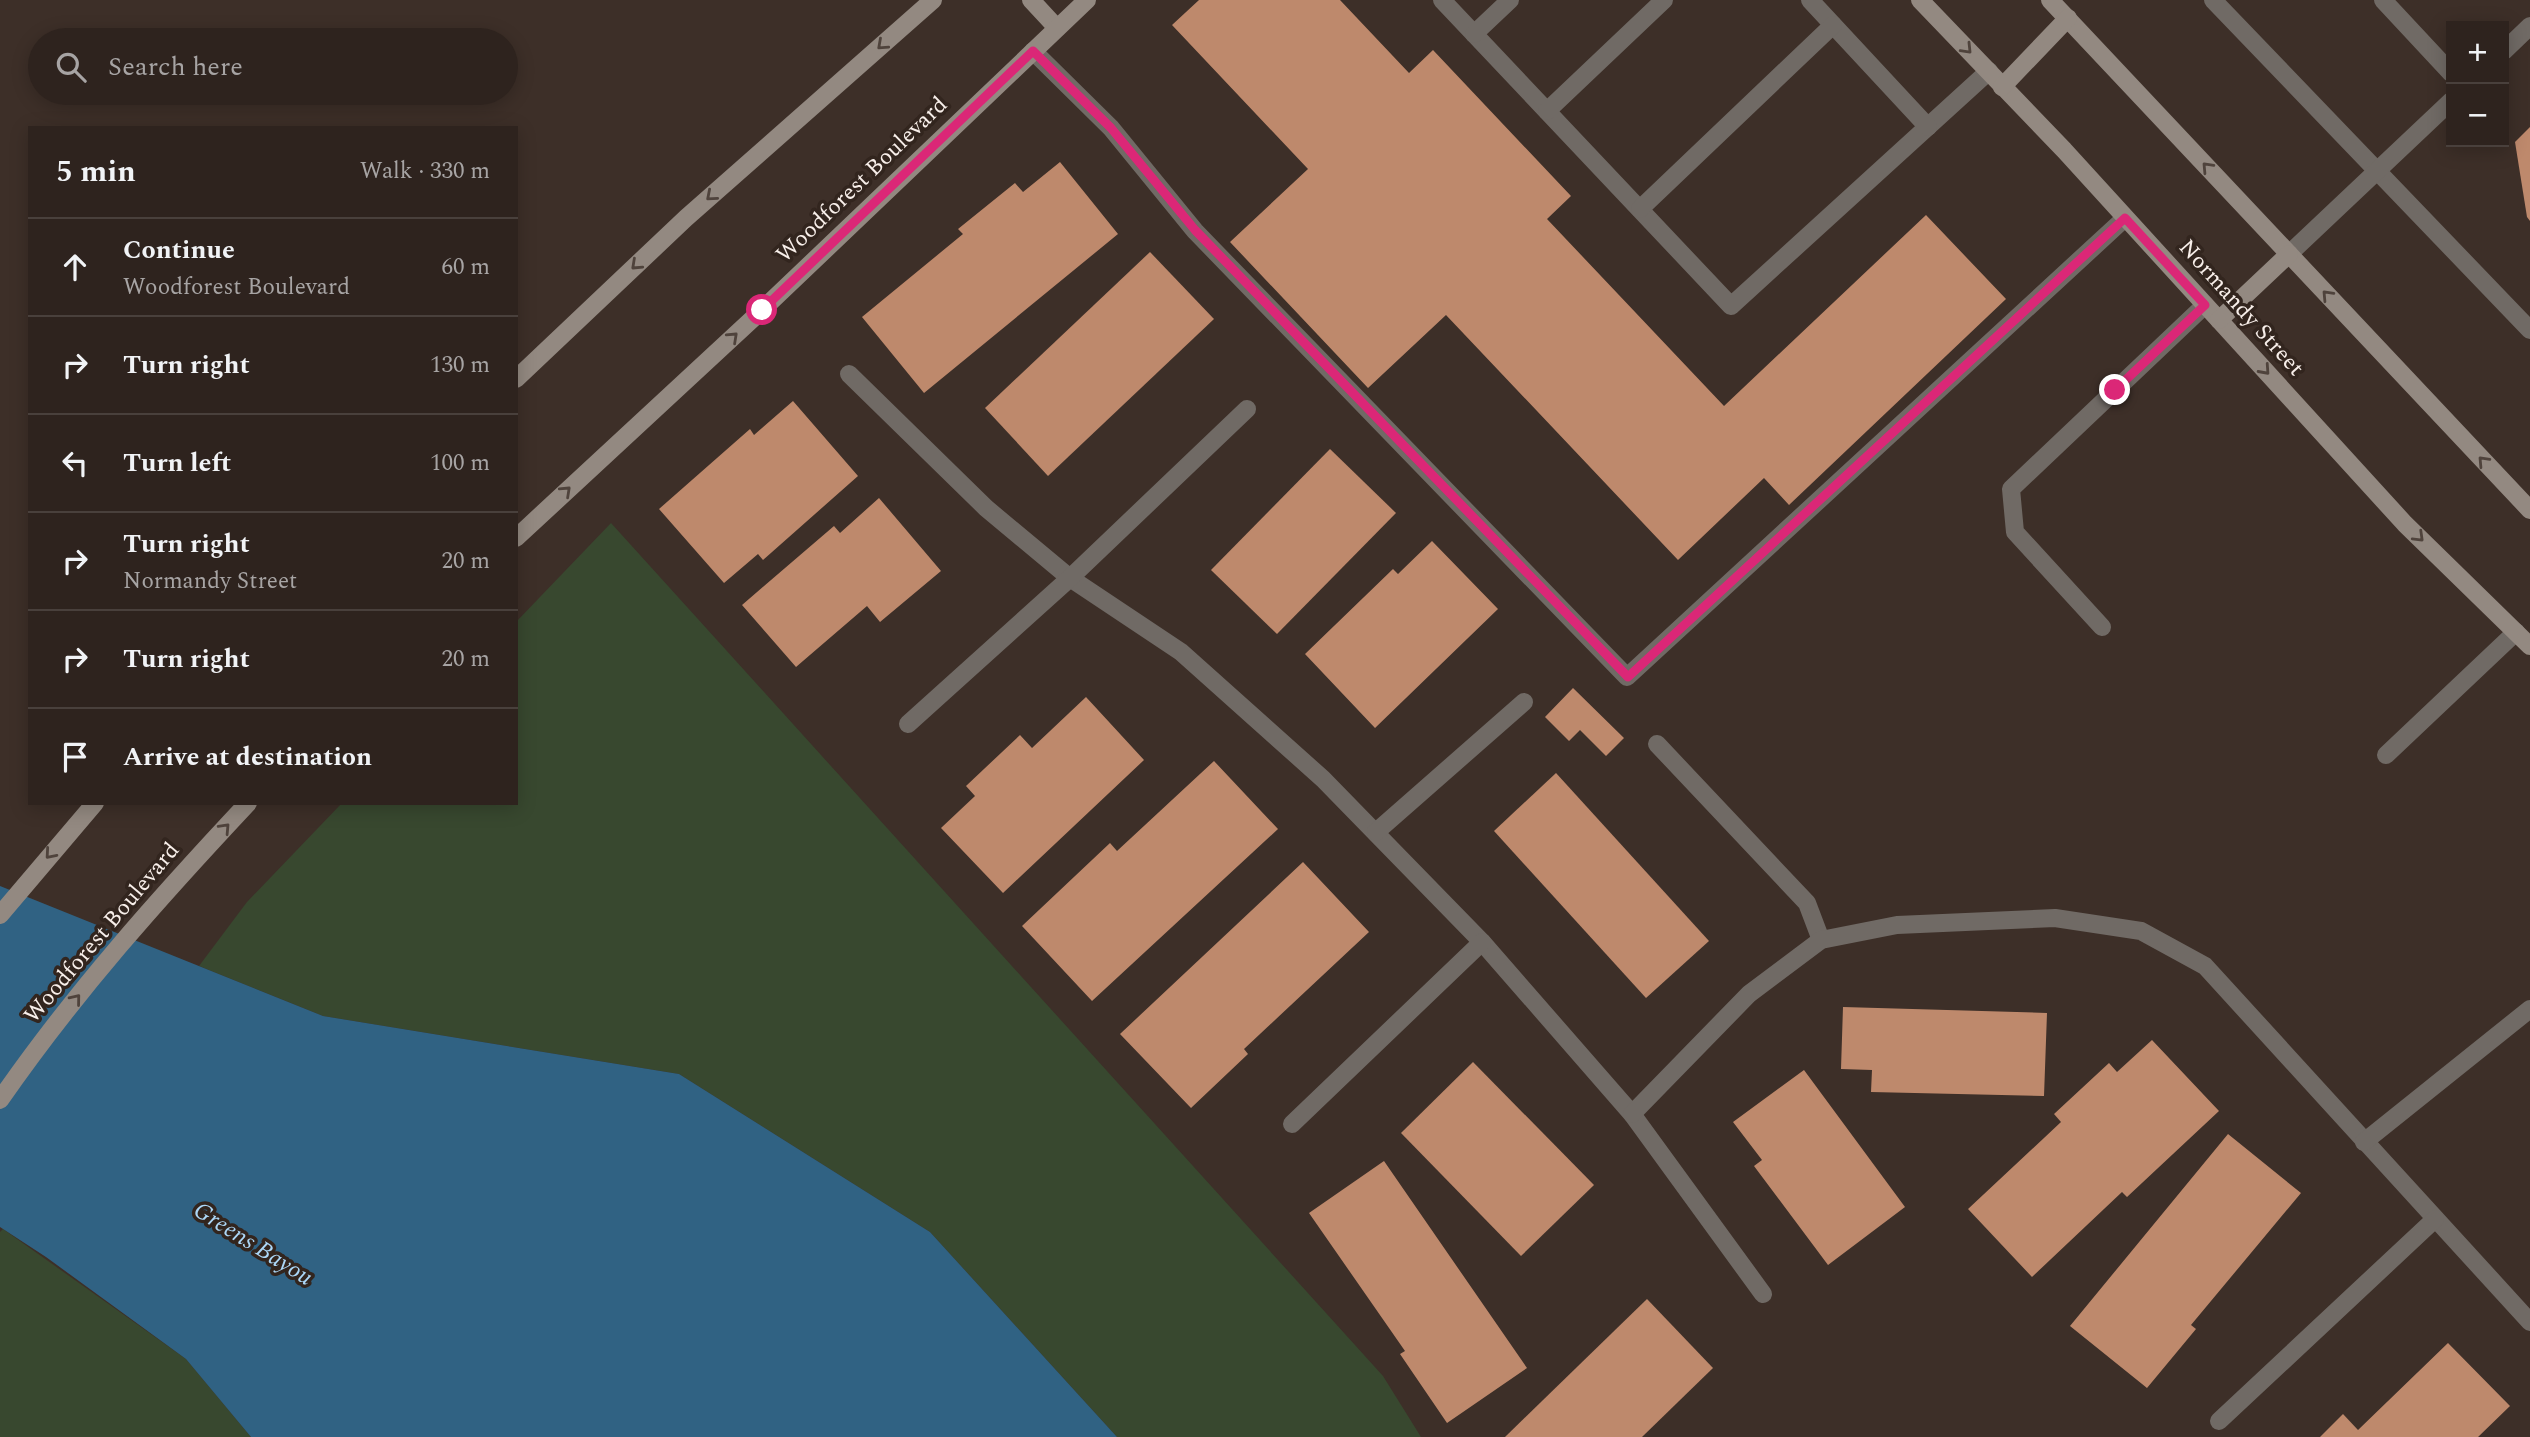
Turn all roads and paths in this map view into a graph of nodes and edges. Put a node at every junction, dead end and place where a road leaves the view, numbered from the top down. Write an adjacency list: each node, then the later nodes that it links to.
1 (933, 0): 33 (main road, one-way to 33)
2 (1031, 0): 15 (main road)
3 (1087, 0): 15 (main road, Woodforest Boulevard)
4 (1442, 0): 16 (lane)
5 (1510, 0): 16 (lane)
6 (1664, 0): 23 (lane)
7 (1810, 0): 13 (lane)
8 (1920, 0): 20 (main road, Normandy Street, one-way to 20)
9 (2050, 0): 12 (main road)
10 (2213, 0): 25 (lane)
11 (2383, 0): 19 (lane)
12 (2068, 18): 21 (main road); 28 (main road, one-way to 12)
13 (1833, 25): 24 (lane); 26 (lane)
14 (2530, 26): 17 (lane)
15 (1057, 28): 18 (main road, Woodforest Boulevard)
16 (1474, 34): 23 (lane)
17 (2509, 46)
18 (1033, 51): 27 (lane); 36 (main road, Woodforest Boulevard, one-way to 18)
19 (2446, 68)
20 (1989, 71): 21 (main road, Normandy Street); 24 (lane)
21 (2003, 87): 27 (main road, Normandy Street)
22 (2446, 106): 25 (lane)
23 (1546, 111): 26 (lane)
24 (1928, 127): 26 (lane)
25 (2376, 172): 28 (lane); 31 (lane)
26 (1640, 209)
27 (2125, 218): 29 (main road, Normandy Street)
28 (2290, 254): 30 (main road); 35 (main road, one-way to 28)
29 (2205, 305): 30 (main road, Normandy Street); 38 (lane)
30 (2218, 320): 39 (main road, Normandy Street, one-way to 39)
31 (2530, 330)
32 (849, 374): 37 (lane)
33 (518, 377)
34 (1247, 409): 37 (lane)
35 (2530, 510)
36 (518, 536)
37 (1070, 578): 42 (lane); 47 (lane)
38 (2102, 627)
39 (2516, 632): 40 (main road, Normandy Street); 44 (lane)
40 (2530, 646)
41 (1524, 702): 47 (lane)
42 (908, 724)
43 (1657, 744): 49 (lane)
44 (2386, 755)
45 (94, 805): 48 (main road, one-way to 48)
46 (246, 805): 52 (main road, Woodforest Boulevard, one-way to 46)
47 (1376, 832): 50 (lane)
48 (0, 915)
49 (1821, 940): 53 (lane); 55 (lane)
50 (1482, 942): 53 (lane); 54 (lane)
51 (2530, 1009): 55 (lane)
52 (0, 1100)
53 (1632, 1114): 57 (lane)
54 (1292, 1124)
55 (2364, 1142): 56 (lane)
56 (2435, 1219): 58 (lane); 59 (lane)
57 (1763, 1294)
58 (2530, 1322)
59 (2219, 1421)

